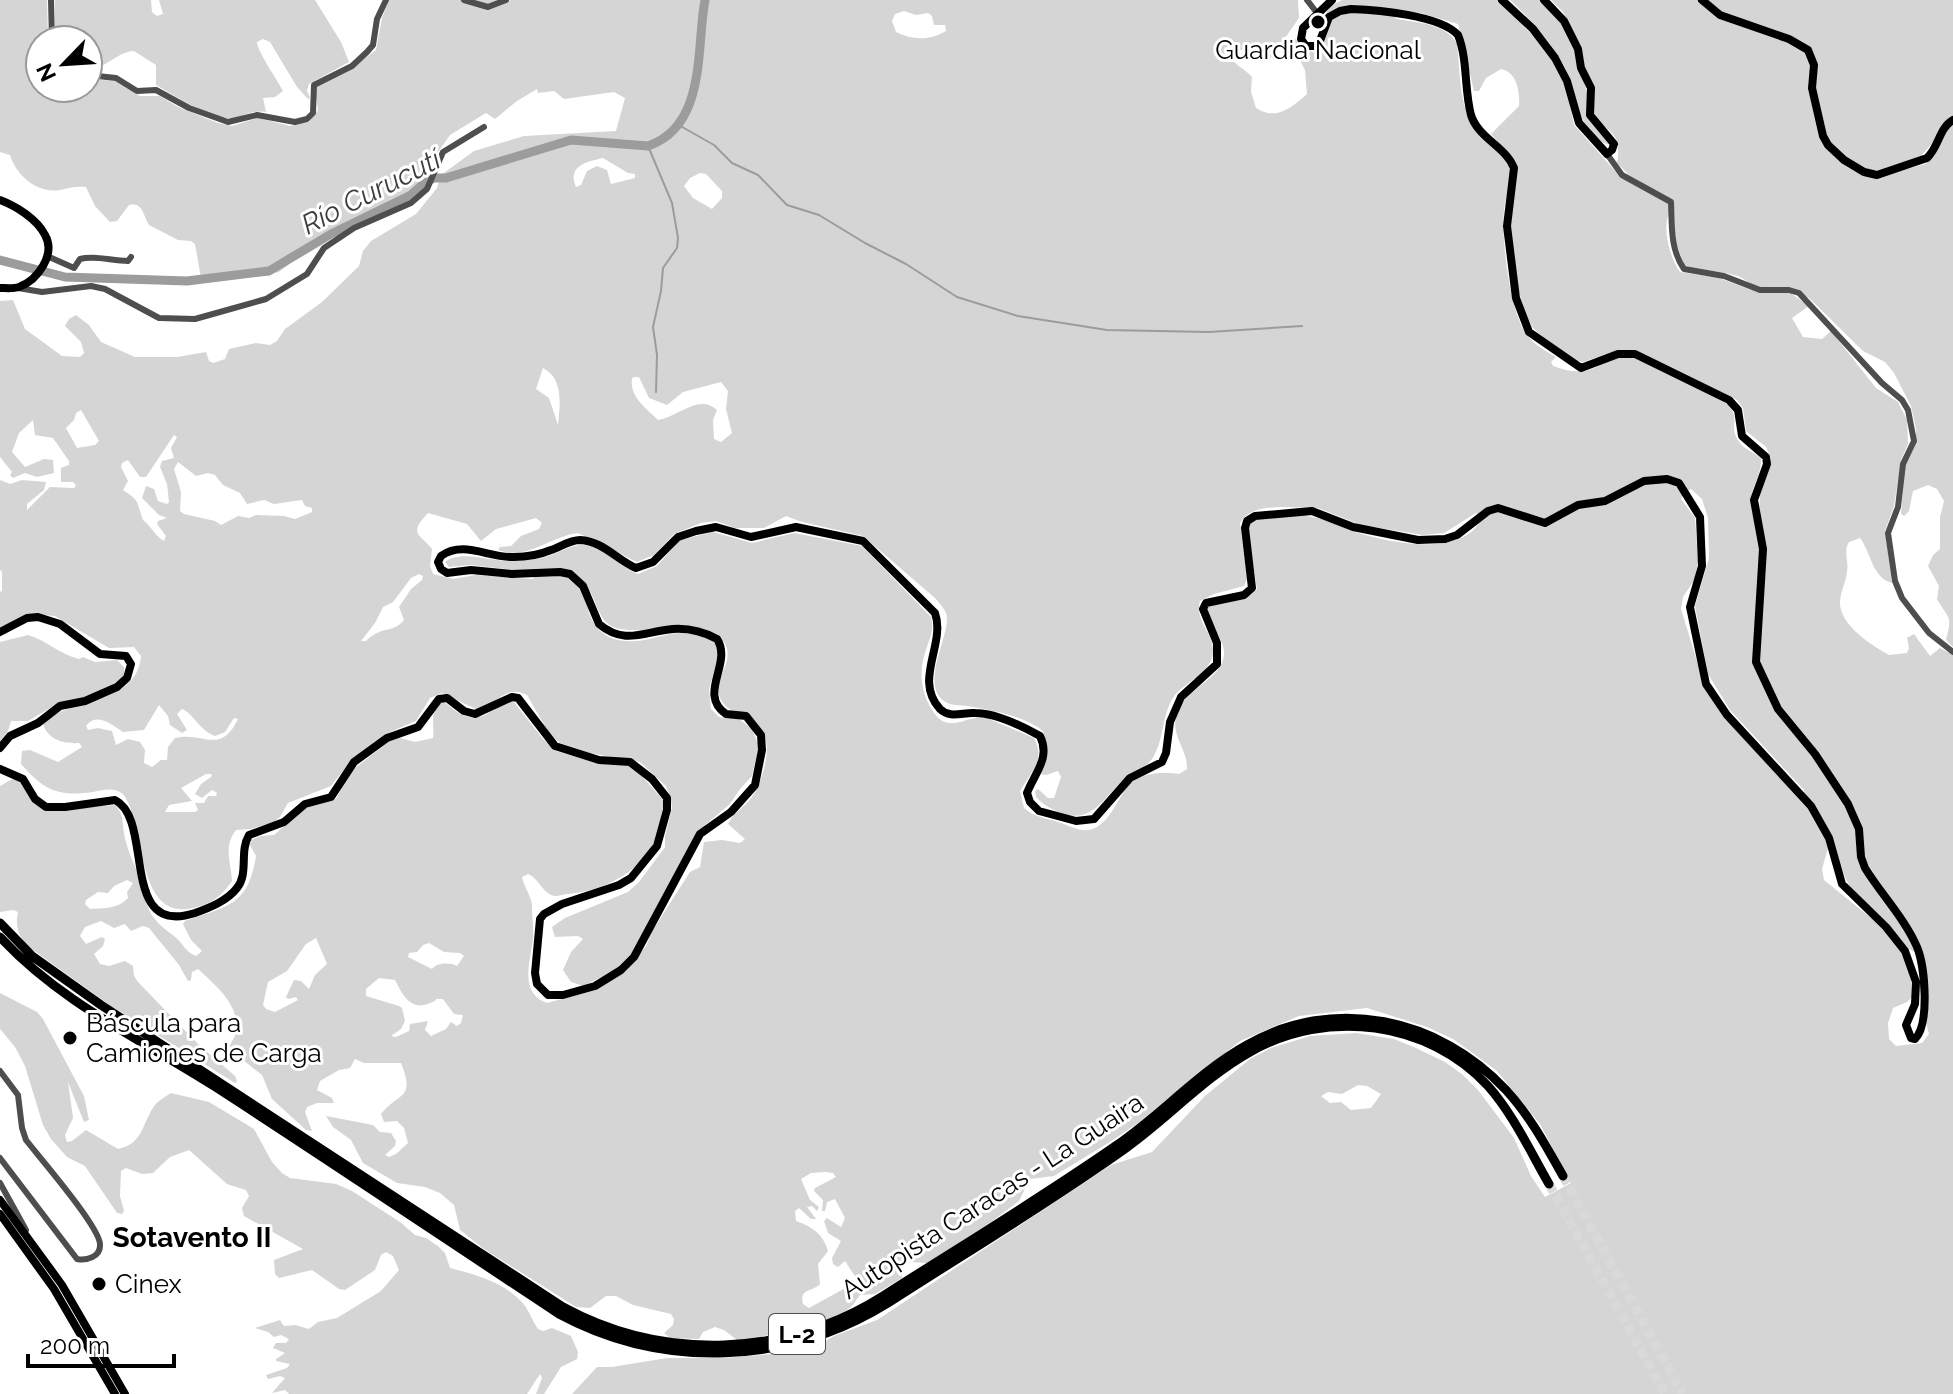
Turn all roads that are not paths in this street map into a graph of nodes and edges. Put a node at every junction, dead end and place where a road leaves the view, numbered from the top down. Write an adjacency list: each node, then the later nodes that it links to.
1 (51, 0): 11 (street)
2 (386, 0): 12 (street)
3 (464, 0): 4 (street)
4 (506, 0)
5 (1307, 0): 10 (street)
6 (1332, 0): 10 (main road)
7 (1502, 0): 15 (main road)
8 (1544, 0): 15 (main road)
9 (1702, 0): 13 (main road)
10 (1317, 13): 24 (main road)
11 (52, 24)
12 (104, 77)
13 (1953, 120)
14 (484, 127): 20 (street)
15 (1607, 154): 22 (street)
16 (0, 200): 17 (main road)
17 (47, 256): 18 (street); 20 (main road)
18 (131, 257)
19 (0, 288): 20 (main road)
20 (18, 288)
21 (0, 632): 23 (main road)
22 (1953, 652)
23 (0, 748)
24 (0, 769)
25 (0, 923): 29 (highway, Autopista Caracas - La Guaira / L-2)
26 (0, 937): 31 (highway, Autopista Caracas - La Guaira / L-2)
27 (0, 1071): 28 (street)
28 (0, 1158)
29 (1563, 1176)
30 (0, 1183): 34 (street)
31 (1549, 1184)
32 (0, 1200): 34 (main road)
33 (0, 1214): 35 (main road)
34 (29, 1237): 36 (main road)
35 (115, 1394)
36 (125, 1394)

